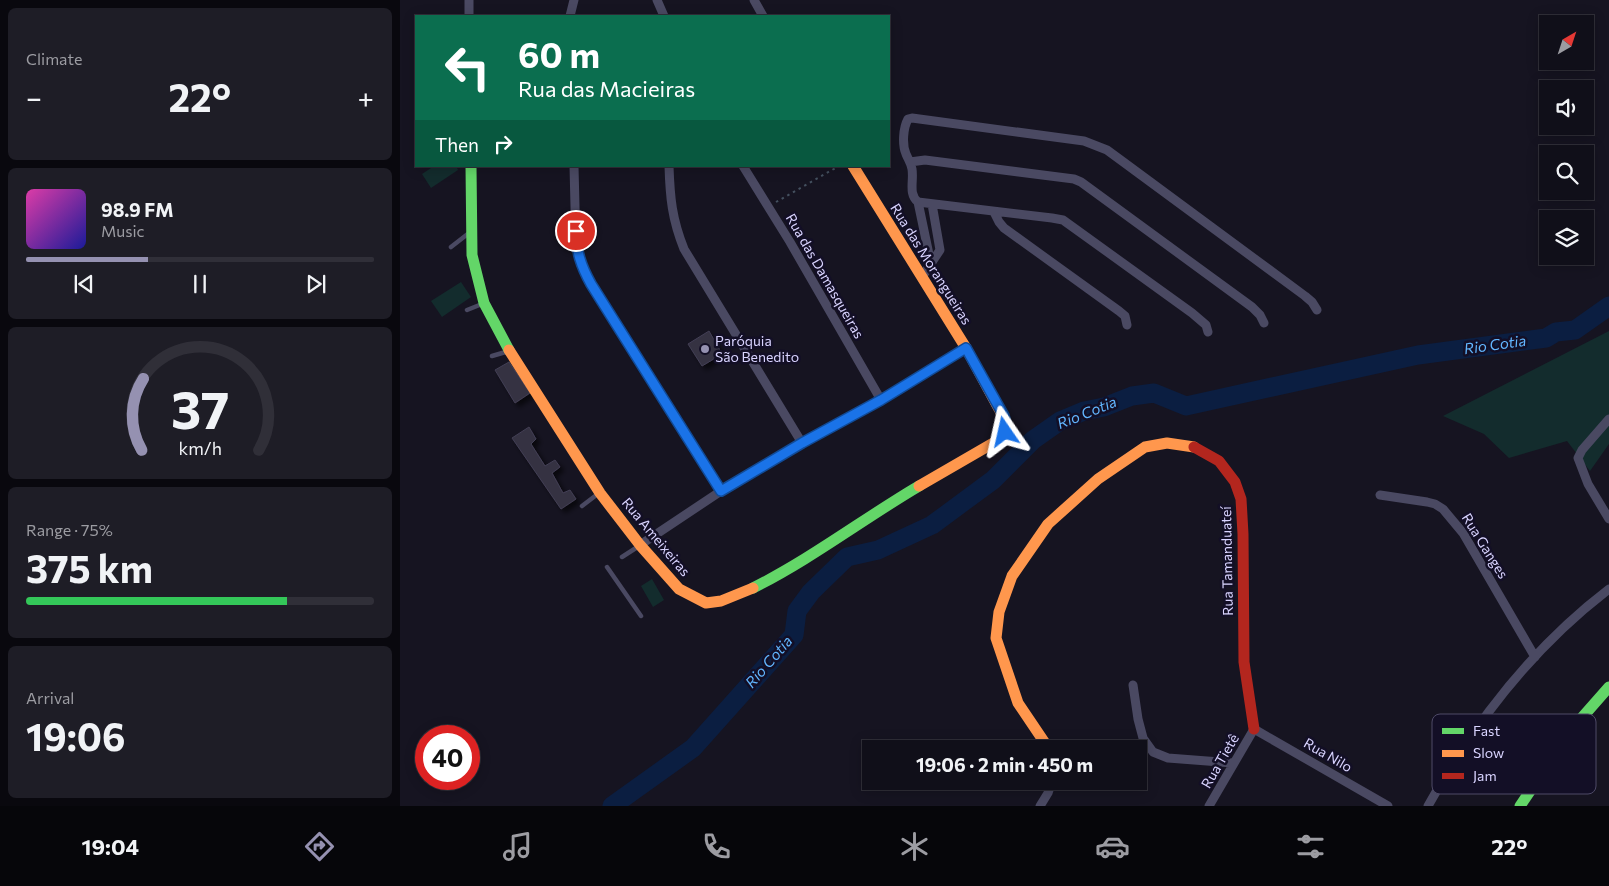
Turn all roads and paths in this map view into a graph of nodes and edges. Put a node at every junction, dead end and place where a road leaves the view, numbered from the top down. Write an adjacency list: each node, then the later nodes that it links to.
1 (469, 0): 5 (street)
2 (574, 0): 6 (street)
3 (657, 0): 7 (street)
4 (754, 0): 8 (street)
5 (469, 15)
6 (570, 15)
7 (664, 15)
8 (762, 15)
9 (910, 162): 16 (street); 28 (street); 29 (street)
10 (471, 167): 22 (street, Rua Ameixeiras)
11 (574, 167): 39 (street)
12 (670, 167): 38 (street)
13 (744, 167): 18 (street, Rua das Damasqueiras)
14 (837, 167): 18 (path)
15 (854, 167): 25 (street, Rua das Morangueiras)
16 (918, 202): 17 (street); 21 (street)
17 (932, 204): 19 (street); 20 (street)
18 (768, 207): 35 (street, Rua das Damasqueiras)
19 (994, 212): 30 (street); 31 (street)
20 (936, 227): 21 (street); 24 (street)
21 (923, 230): 24 (street)
22 (471, 233): 23 (lane); 26 (street, Rua Ameixeiras)
23 (451, 247)
24 (931, 264): 25 (street)
25 (922, 277): 32 (street, Rua das Morangueiras)
26 (484, 304): 27 (lane); 33 (street, Rua Ameixeiras)
27 (467, 310)
28 (1317, 310)
29 (1264, 323)
30 (1127, 325)
31 (1208, 332)
32 (966, 348): 35 (street); 37 (street, Rua das Morangueiras)
33 (510, 351): 34 (lane); 40 (street, Rua Ameixeiras)
34 (492, 356)
35 (881, 400): 38 (street)
36 (1609, 419): 43 (street)
37 (1005, 432): 44 (street, Rua Ameixeiras)
38 (802, 443): 39 (street)
39 (721, 491): 44 (street)
40 (600, 493): 42 (lane); 44 (street, Rua Ameixeiras)
41 (1380, 495): 49 (street, Rua Ganges)
42 (582, 506)
43 (1609, 519)
44 (640, 545): 45 (lane)
45 (622, 557)
46 (607, 567): 48 (lane)
47 (1609, 589): 49 (street)
48 (640, 616)
49 (1535, 657): 52 (street)
50 (1133, 686): 56 (street)
51 (1609, 687): 53 (street)
52 (1487, 714)
53 (1582, 714)
54 (1254, 729): 55 (street, Rua Tamanduateí); 56 (street, Rua Tietê); 62 (street, Rua Nilo)
55 (1044, 740)
56 (1233, 763): 61 (street, Rua Tietê)
57 (1049, 790): 60 (street)
58 (1435, 794): 63 (street)
59 (1528, 794): 64 (street)
60 (1040, 806)
61 (1210, 806)
62 (1388, 806)
63 (1428, 806)
64 (1520, 806)

